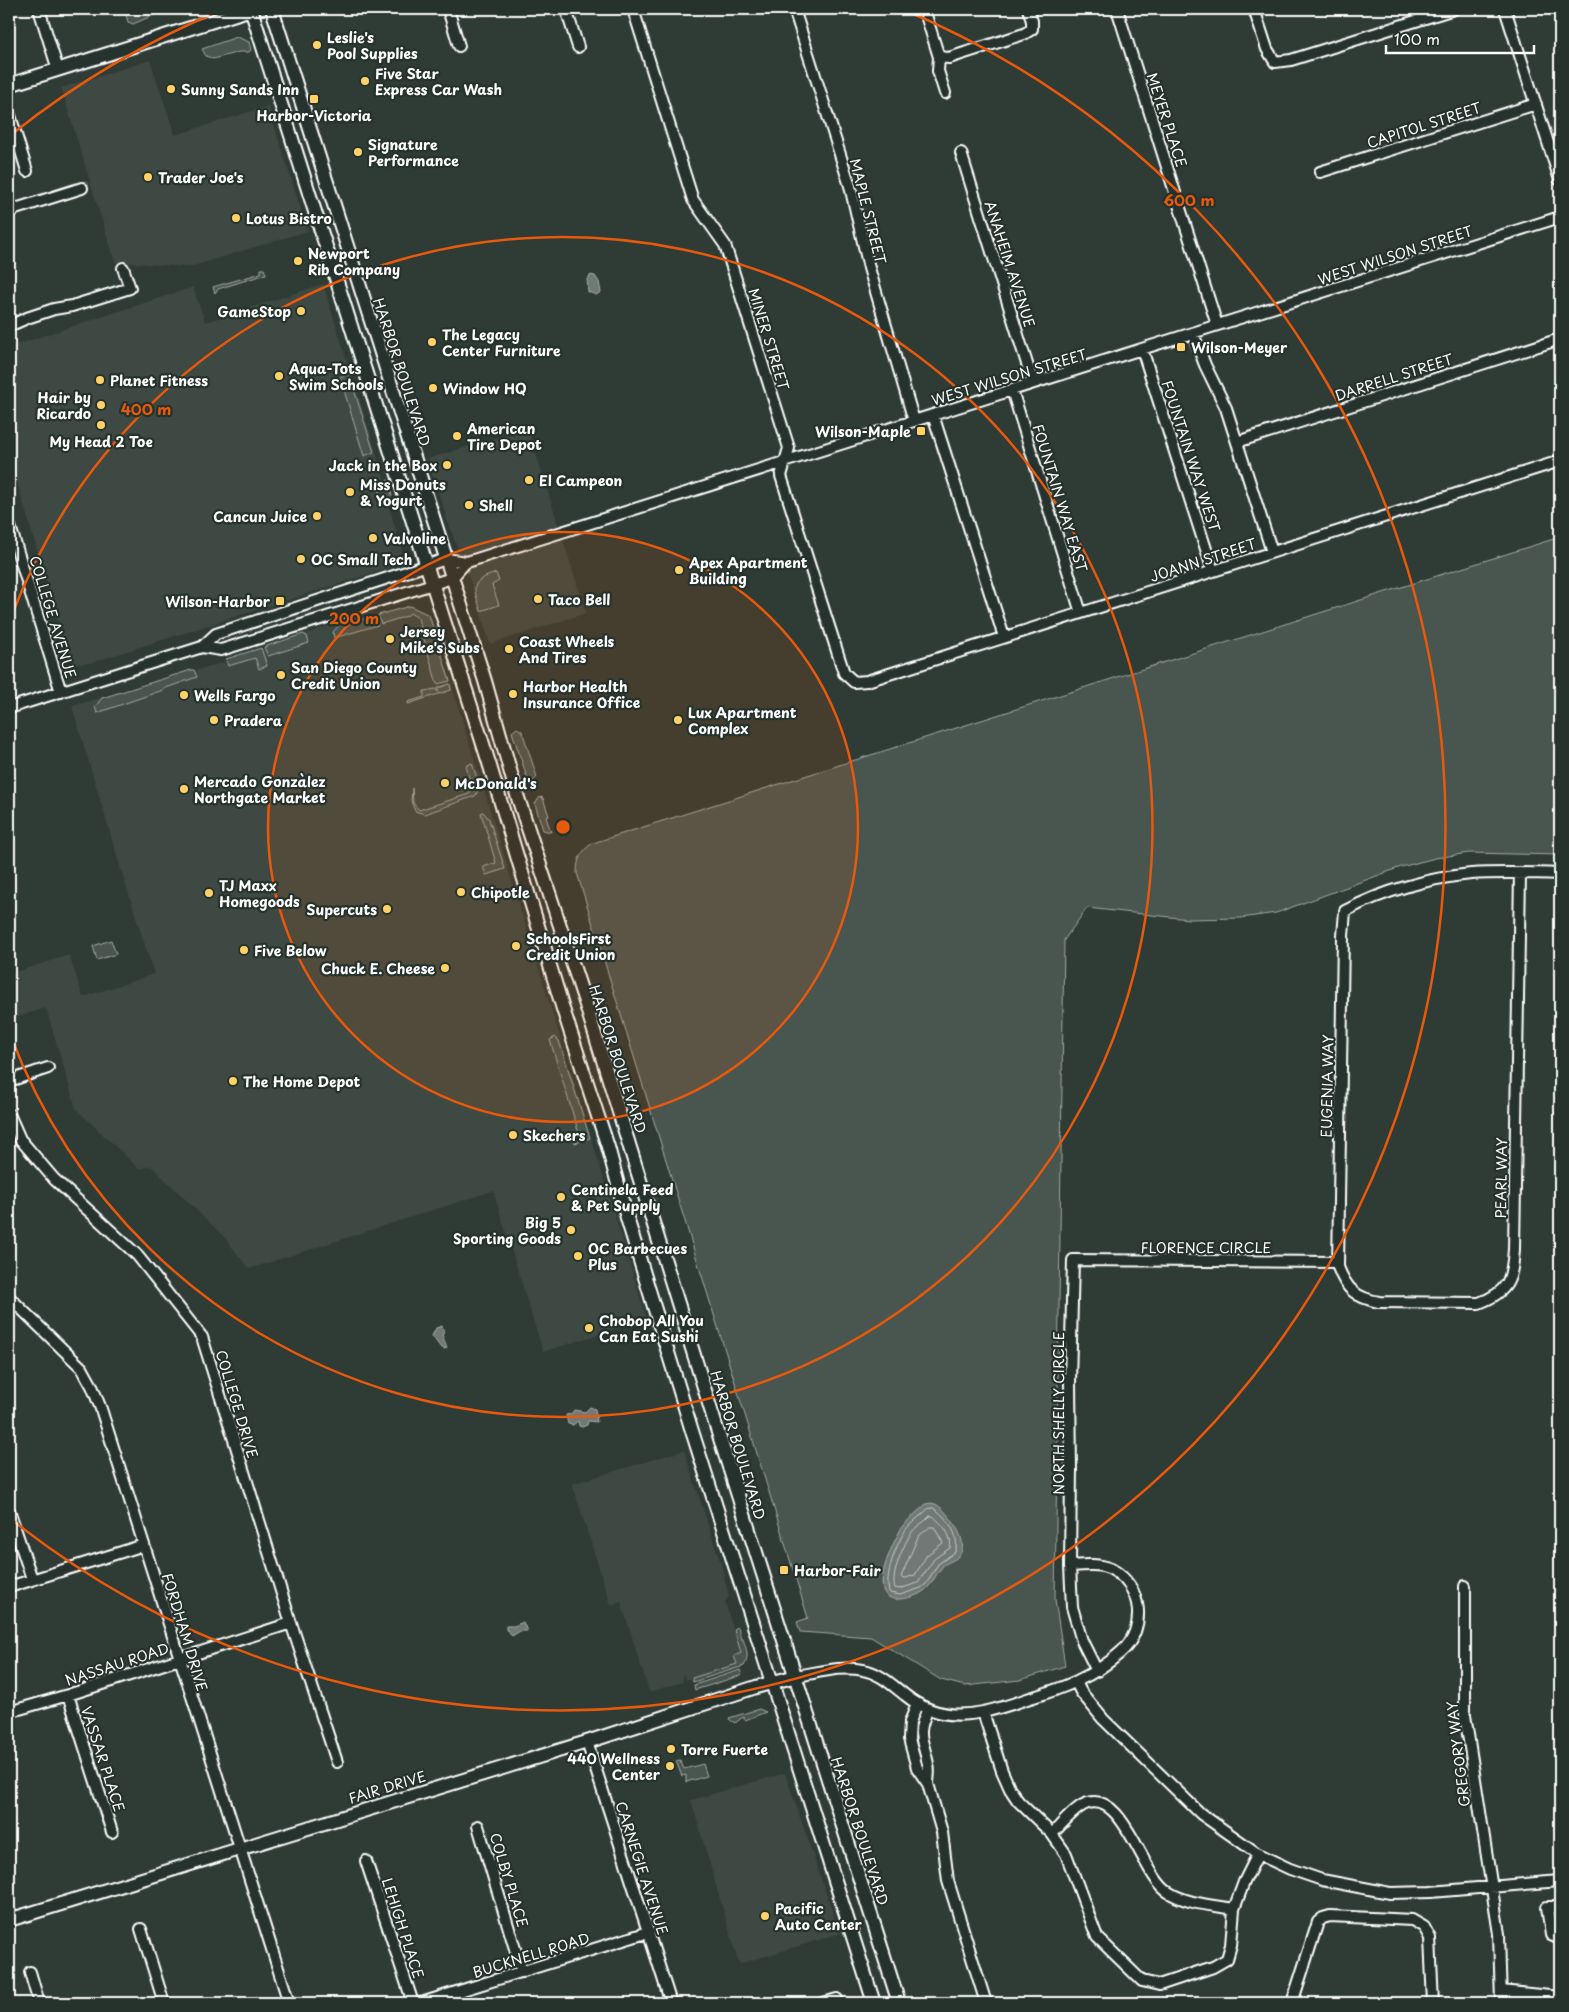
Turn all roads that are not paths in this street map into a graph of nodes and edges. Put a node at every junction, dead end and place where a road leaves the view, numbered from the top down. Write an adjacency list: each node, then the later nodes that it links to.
1 (39, 9): 17 (street)
2 (251, 9): 17 (main road); 46 (main road)
3 (272, 9): 44 (main road, HARBOR BOULEVARD)
4 (448, 9): 14 (street)
5 (566, 9): 15 (street)
6 (633, 9): 41 (street, MINER STREET)
7 (794, 9): 38 (street, MAPLE STREET)
8 (924, 9): 16 (street)
9 (1028, 9): 16 (street)
10 (1117, 9): 31 (street, MEYER PLACE)
11 (1254, 9): 12 (street)
12 (1454, 9)
13 (1505, 9): 20 (street)
14 (459, 46)
15 (578, 47)
16 (939, 57): 19 (street)
17 (58, 70): 18 (main road)
18 (9, 85)
19 (945, 93)
20 (1536, 104): 24 (street, CAPITOL STREET); 25 (street)
21 (9, 112): 23 (street)
22 (961, 153): 35 (street, ANAHEIM AVENUE)
23 (27, 170)
24 (1320, 172)
25 (1560, 180)
26 (82, 188): 27 (street)
27 (9, 211)
28 (1560, 217): 31 (street, WEST WILSON STREET)
29 (123, 268): 30 (street)
30 (9, 326)
31 (1217, 326): 32 (street, WEST WILSON STREET)
32 (1194, 333): 34 (street, WEST WILSON STREET); 39 (street)
33 (1560, 339): 39 (street, DARRELL STREET)
34 (1142, 349): 35 (street, WEST WILSON STREET); 47 (street, FOUNTAIN WAY WEST)
35 (1034, 383): 36 (street, WEST WILSON STREET)
36 (1012, 390): 37 (street, WEST WILSON STREET); 50 (street, FOUNTAIN WAY EAST)
37 (933, 415): 38 (street, WEST WILSON STREET); 51 (street)
38 (914, 421): 41 (street, WEST WILSON STREET)
39 (1237, 442): 43 (street)
40 (1560, 461): 43 (street, JOANN STREET)
41 (785, 462): 45 (street, WEST WILSON STREET); 53 (street, MINER STREET)
42 (9, 523): 54 (street, COLLEGE AVENUE)
43 (1272, 552): 47 (street, JOANN STREET)
44 (446, 559): 45 (street, WEST WILSON STREET); 46 (street, WEST WILSON STREET); 48 (main road, HARBOR BOULEVARD)
45 (466, 562): 48 (street)
46 (427, 565): 49 (main road); 52 (street, WEST WILSON STREET)
47 (1214, 571): 50 (street, JOANN STREET)
48 (452, 578): 49 (street, WEST WILSON STREET); 73 (main road, HARBOR BOULEVARD)
49 (433, 584): 52 (street, WEST WILSON STREET); 74 (main road)
50 (1081, 613): 51 (street, JOANN STREET)
51 (1004, 638): 53 (street, JOANN STREET)
52 (202, 647): 54 (street, WEST WILSON STREET)
53 (854, 682)
54 (61, 692): 55 (street, WEST WILSON STREET)
55 (9, 708)
56 (1520, 873): 57 (street); 62 (street, EUGENIA WAY); 62 (street, PEARL WAY)
57 (1560, 874)
58 (48, 1068): 59 (street)
59 (9, 1081)
60 (9, 1114): 70 (street, COLLEGE DRIVE)
61 (1073, 1260): 62 (street, FLORENCE CIRCLE); 66 (street, NORTH SHELLY CIRCLE)
62 (1338, 1262)
63 (9, 1297): 65 (street, FORDHAM DRIVE)
64 (9, 1510): 67 (street)
65 (144, 1545): 67 (street); 71 (street, FORDHAM DRIVE)
66 (1070, 1566): 72 (street, NORTH SHELLY CIRCLE); 72 (street)
67 (32, 1579): 68 (street)
68 (9, 1586)
69 (1465, 1586): 93 (street, GREGORY WAY)
70 (291, 1622): 71 (street, NASSAU ROAD); 84 (street, COLLEGE DRIVE)
71 (179, 1659): 76 (street, NASSAU ROAD); 89 (street, FORDHAM DRIVE)
72 (1097, 1671): 75 (street)
73 (796, 1676): 74 (main road, FAIR DRIVE); 77 (street); 113 (main road, HARBOR BOULEVARD)
74 (773, 1682): 81 (main road, FAIR DRIVE); 112 (main road)
75 (1076, 1682): 80 (street); 90 (street)
76 (68, 1694): 79 (street, NASSAU ROAD); 87 (street, VASSAR PLACE)
77 (917, 1704): 78 (street); 83 (street)
78 (928, 1709): 80 (street); 82 (street)
79 (9, 1712)
80 (983, 1712): 88 (street)
81 (587, 1742): 89 (main road, FAIR DRIVE); 98 (street, CARNEGIE AVENUE)
82 (925, 1752): 83 (street); 85 (street)
83 (913, 1755): 85 (street)
84 (336, 1762)
85 (928, 1784): 114 (street)
86 (478, 1826): 101 (street, COLBY PLACE)
87 (112, 1832)
88 (1052, 1834): 95 (street); 95 (street)
89 (240, 1848): 96 (main road, FAIR DRIVE); 107 (street, FORDHAM DRIVE)
90 (1258, 1854): 93 (street); 95 (street)
91 (366, 1861): 108 (street, LEHIGH PLACE)
92 (1560, 1881): 93 (street)
93 (1492, 1887): 102 (street, GREGORY WAY)
94 (1560, 1907): 99 (street)
95 (1234, 1909)
96 (9, 1920)
97 (141, 1929): 106 (street)
98 (648, 1932): 101 (street, BUCKNELL ROAD); 110 (street, CARNEGIE AVENUE)
99 (1560, 1939)
100 (30, 1972): 105 (street)
101 (522, 1972): 109 (street, BUCKNELL ROAD)
102 (1502, 1991): 103 (street); 117 (street, GREGORY WAY)
103 (1560, 1997)
104 (837, 1999): 111 (street)
105 (39, 2003)
106 (164, 2003)
107 (289, 2003)
108 (413, 2003)
109 (421, 2003)
110 (671, 2003)
111 (823, 2003)
112 (874, 2003)
113 (899, 2003)
114 (986, 2003)
115 (1292, 2003): 116 (street)
116 (1432, 2003)
117 (1500, 2003)

